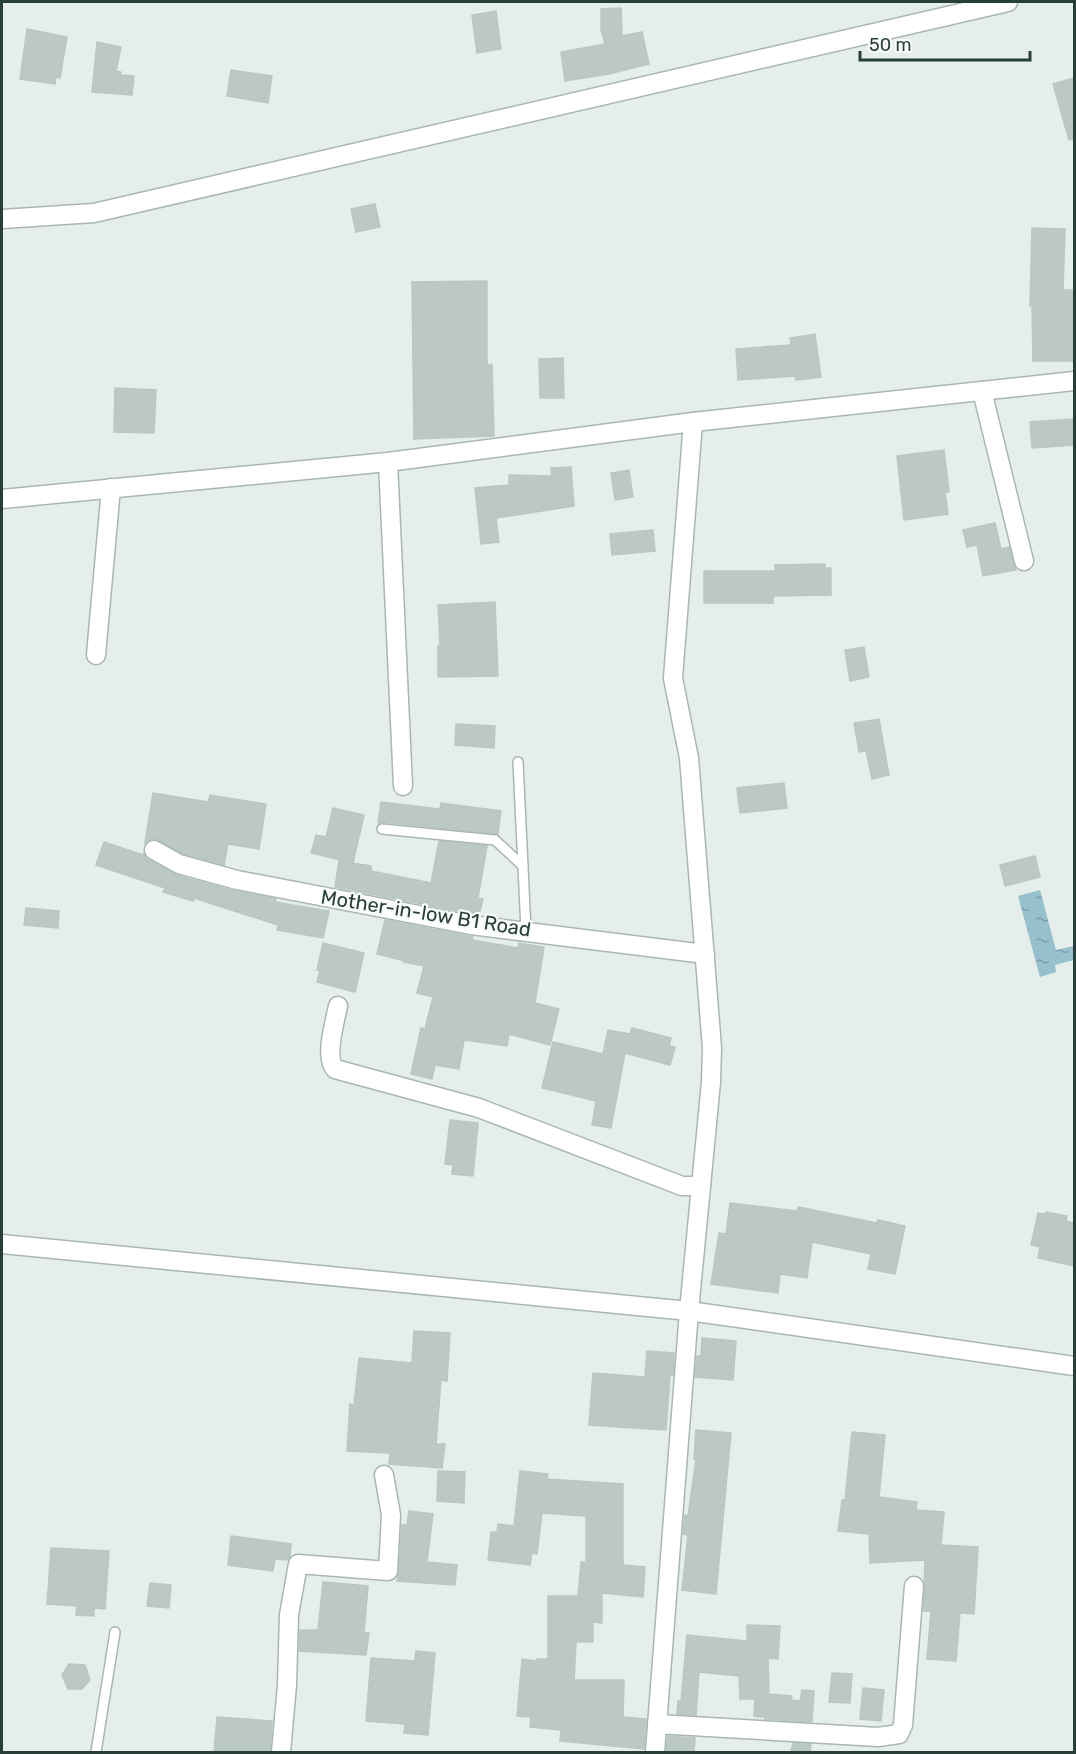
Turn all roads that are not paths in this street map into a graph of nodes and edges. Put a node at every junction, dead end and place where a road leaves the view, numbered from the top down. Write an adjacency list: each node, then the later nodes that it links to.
1 (1008, 2): 2 (street)
2 (2, 219)
3 (1074, 381): 4 (street)
4 (982, 391): 5 (street); 9 (street)
5 (693, 422): 6 (street); 17 (street)
6 (388, 462): 7 (street); 12 (street)
7 (111, 488): 8 (street); 10 (street)
8 (2, 499)
9 (1024, 561)
10 (96, 655)
11 (518, 762): 15 (lane)
12 (403, 786)
13 (382, 829): 15 (lane)
14 (154, 850): 16 (street, Mother-in-low B1 Road)
15 (523, 866): 16 (lane)
16 (526, 930): 17 (street, Mother-in-low B1 Road)
17 (705, 954): 19 (street)
18 (338, 1006): 19 (street)
19 (701, 1186): 21 (street)
20 (2, 1244): 21 (street)
21 (689, 1311): 22 (street); 26 (street)
22 (1074, 1366)
23 (384, 1475): 28 (street)
24 (914, 1586): 26 (street)
25 (115, 1632): 27 (lane)
26 (657, 1724): 29 (street)
27 (96, 1752)
28 (281, 1752)
29 (655, 1752)

